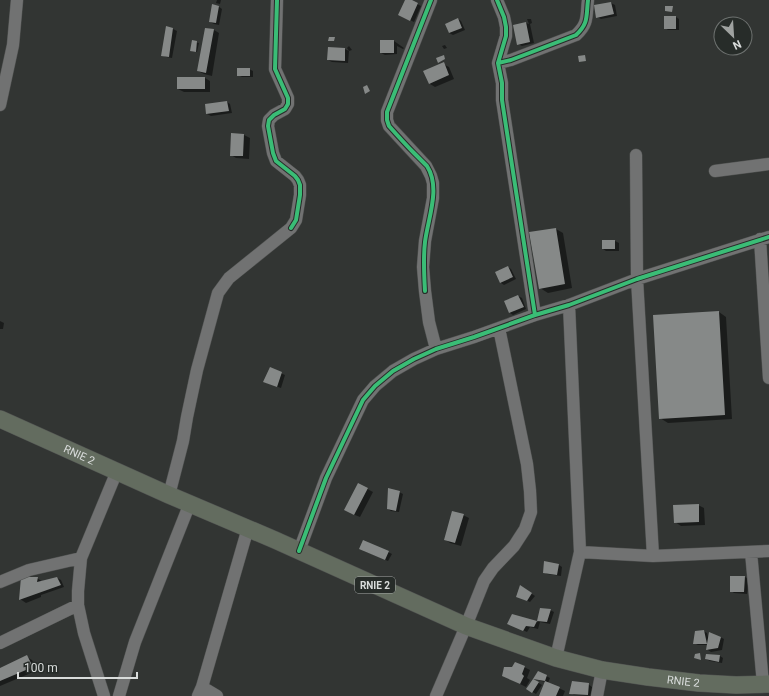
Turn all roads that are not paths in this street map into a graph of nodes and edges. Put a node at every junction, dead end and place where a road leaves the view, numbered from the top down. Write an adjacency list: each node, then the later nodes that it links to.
1 (17, 0): 7 (street)
2 (277, 0): 20 (street)
3 (431, 0): 16 (street)
4 (497, 0): 6 (street)
5 (588, 0): 6 (street)
6 (498, 63): 14 (street)
7 (0, 105)
8 (636, 155): 12 (street)
9 (769, 164): 10 (street)
10 (715, 171)
11 (764, 238): 12 (street); 17 (street)
12 (637, 279): 13 (street); 27 (street)
13 (569, 305): 14 (street); 25 (street)
14 (534, 315): 15 (street)
15 (499, 328): 16 (street); 31 (street)
16 (436, 349): 23 (street)
17 (769, 378)
18 (0, 420): 19 (highway, RNIE 2 / RNIE 2)
19 (117, 471): 20 (highway, RNIE 2 / RNIE 2); 28 (street)
20 (168, 495): 21 (highway, RNIE 2 / RNIE 2)
21 (190, 504): 22 (highway, RNIE 2 / RNIE 2); 38 (street)
22 (248, 528): 23 (highway, RNIE 2 / RNIE 2); 36 (street)
23 (300, 551): 31 (highway, RNIE 2 / RNIE 2)
24 (769, 551): 26 (street)
25 (580, 552): 27 (street); 33 (street)
26 (751, 552): 27 (street); 35 (street)
27 (653, 556)
28 (81, 558): 29 (street); 30 (street)
29 (0, 582)
30 (78, 605): 32 (street); 37 (street)
31 (466, 626): 33 (highway, RNIE 2 / RNIE 2); 40 (street)
32 (0, 642)
33 (556, 658): 34 (highway, RNIE 2 / RNIE 2)
34 (602, 670): 35 (highway, RNIE 2 / RNIE 2); 41 (street)
35 (766, 680)
36 (200, 691): 39 (street)
37 (104, 696)
38 (119, 696)
39 (217, 696)
40 (436, 696)
41 (597, 696)

